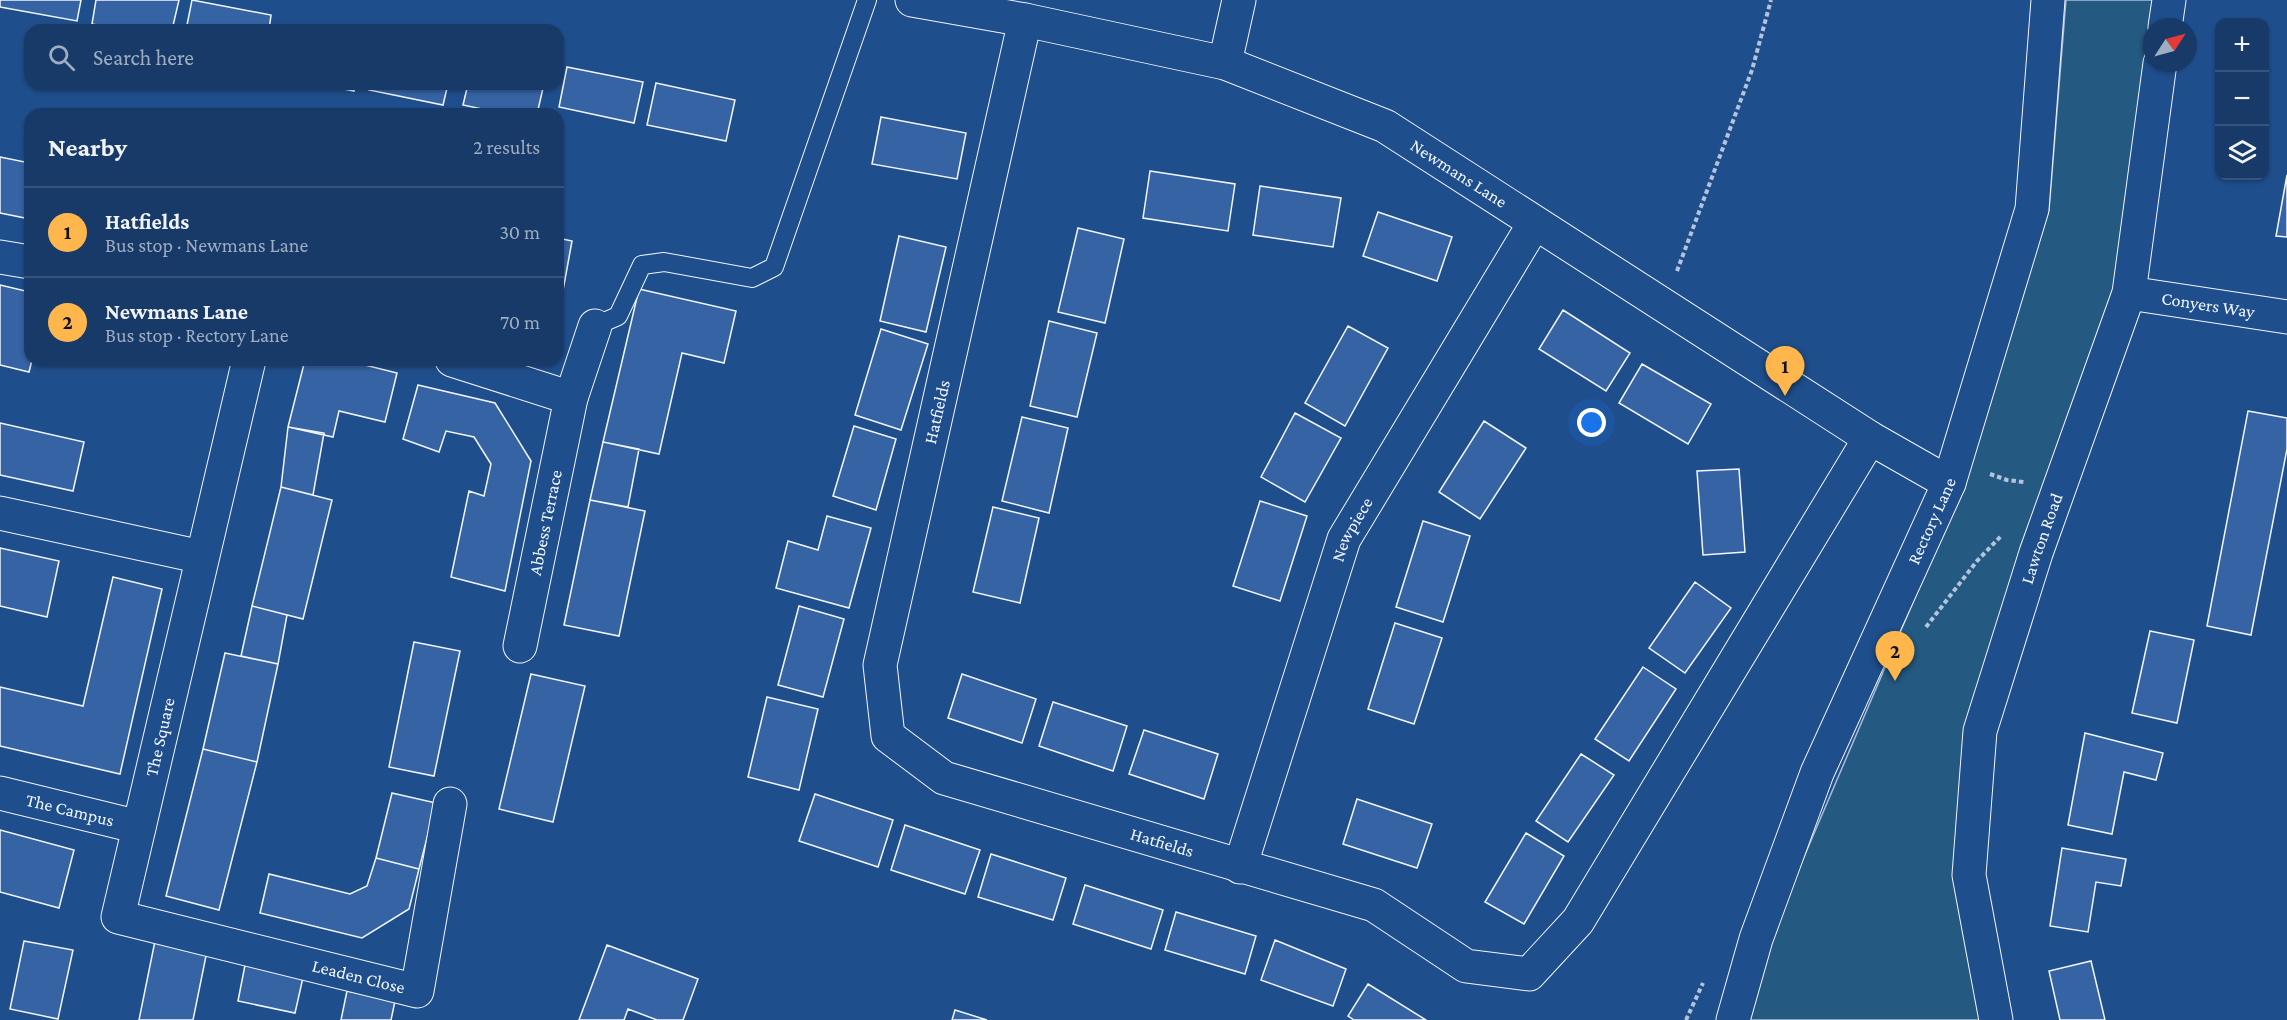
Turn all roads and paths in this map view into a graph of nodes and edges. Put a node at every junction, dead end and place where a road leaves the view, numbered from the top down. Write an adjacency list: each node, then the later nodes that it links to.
1 (867, 0): 17 (lane)
2 (912, 0): 8 (street, Newmans Lane)
3 (1239, 0): 9 (street)
4 (1771, 0): 15 (path)
5 (2048, 0): 22 (street, Rectory Lane)
6 (2169, 0): 7 (street)
7 (2166, 18)
8 (1025, 20): 9 (street, Newmans Lane); 32 (street, Hatfields)
9 (1225, 63): 11 (street, Newmans Lane)
10 (2159, 72): 14 (street, Lawton Road)
11 (1534, 224): 15 (street, Newmans Lane); 32 (street, Newpiece)
12 (0, 257): 13 (street)
13 (24, 261)
14 (2129, 292): 16 (street, Conyers Way); 23 (street, Lawton Road)
15 (1665, 305): 21 (street, Newmans Lane)
16 (2287, 317)
17 (595, 326): 20 (street, Abbess Terrace)
18 (248, 366): 26 (street, The Square)
19 (471, 366): 20 (street)
20 (571, 398): 28 (street, Abbess Terrace)
21 (1870, 438): 22 (street, Newmans Lane); 32 (street, Hatfields)
22 (1953, 472): 23 (path); 34 (street, Rectory Lane)
23 (2060, 487): 35 (street, Lawton Road)
24 (0, 513): 26 (street)
25 (2009, 527): 27 (path)
26 (202, 557): 31 (street, The Square)
27 (1920, 635)
28 (520, 646)
29 (0, 793): 31 (street, The Campus)
30 (450, 804): 33 (street, Leaden Close)
31 (139, 827): 33 (street, The Square)
32 (1240, 867)
33 (118, 916)
34 (1733, 1020)
35 (1996, 1020)

